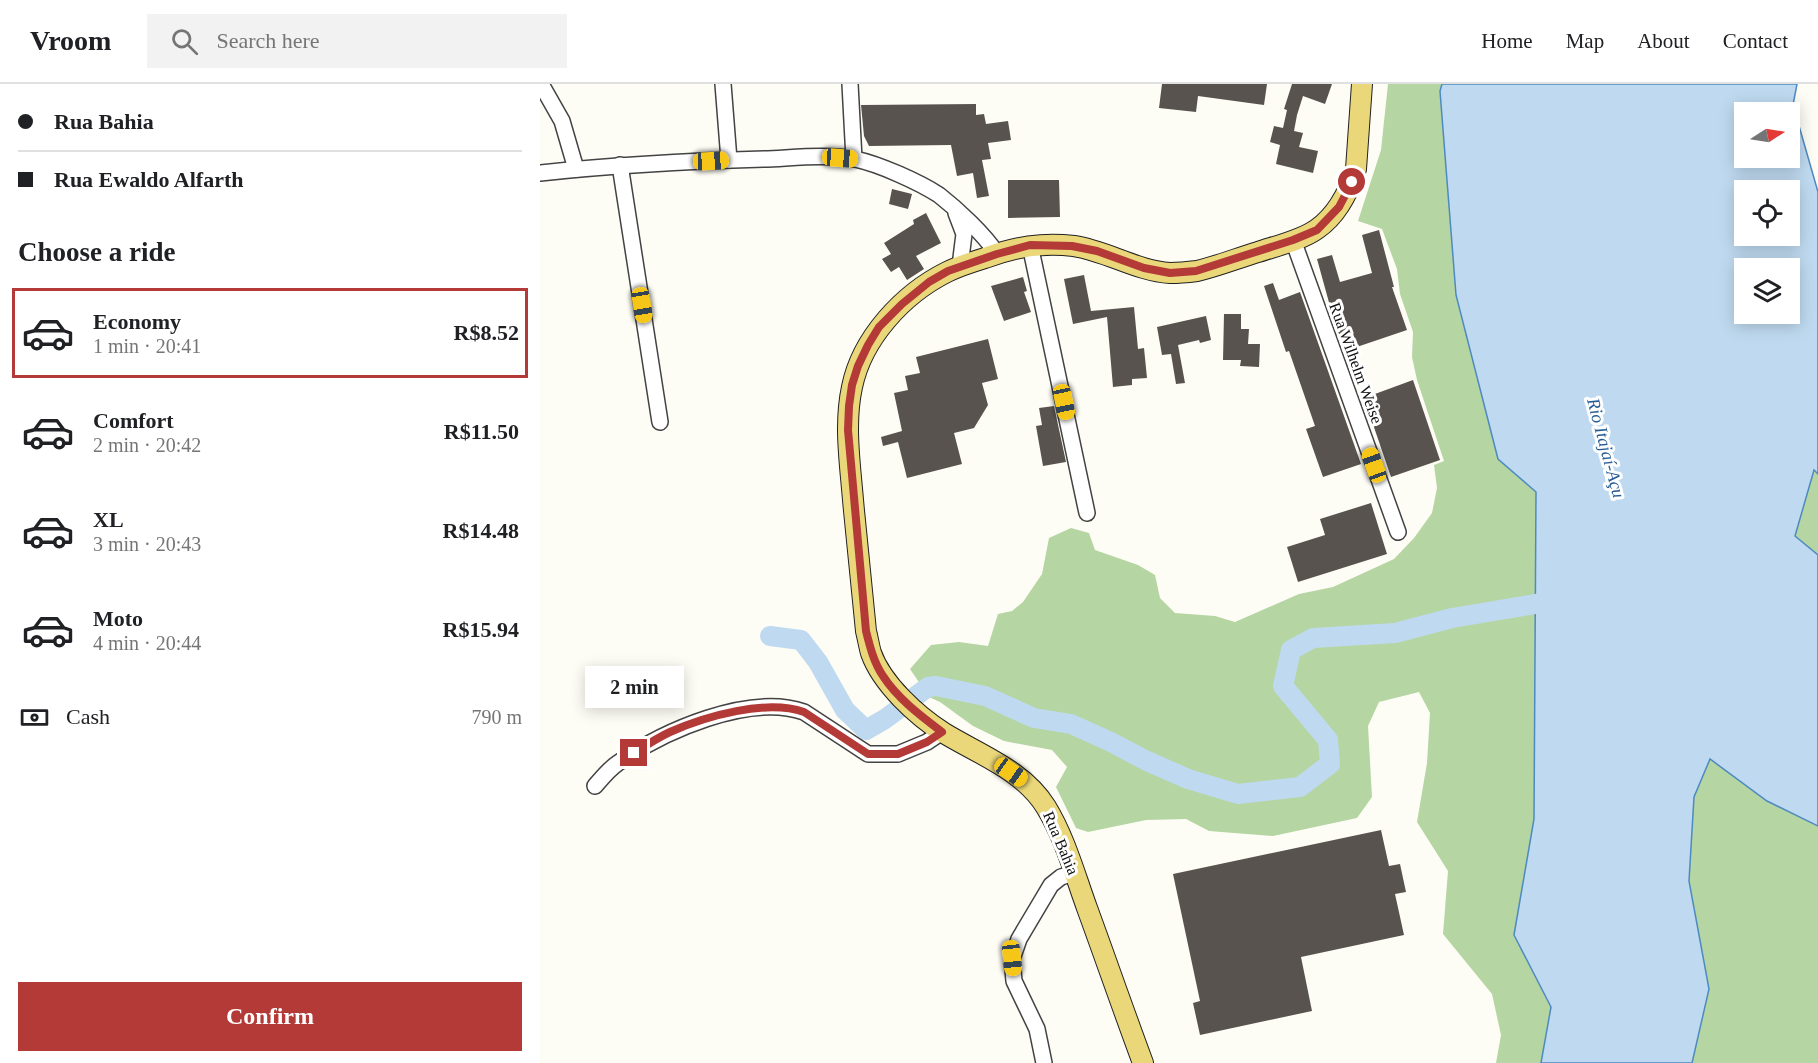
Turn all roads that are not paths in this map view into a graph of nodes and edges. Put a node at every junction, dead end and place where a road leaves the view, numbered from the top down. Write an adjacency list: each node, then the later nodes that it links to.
1 (723, 84): 6 (street)
2 (850, 84): 5 (street)
3 (1362, 84): 11 (main road, Rua Bahia)
4 (542, 85): 8 (street)
5 (854, 159): 6 (street); 10 (street)
6 (729, 160): 7 (street)
7 (620, 165): 8 (street); 15 (street)
8 (576, 169): 9 (street)
9 (540, 173)
10 (970, 232): 13 (street); 14 (street)
11 (1293, 240): 12 (main road, Rua Bahia); 17 (street, Rua Wilhelm Weise)
12 (1030, 245): 13 (main road, Rua Bahia); 16 (street)
13 (997, 254): 14 (main road, Rua Bahia)
14 (960, 266): 18 (main road, Rua Bahia)
15 (660, 422)
16 (1087, 513)
17 (1398, 532)
18 (942, 732): 19 (street); 20 (main road, Rua Bahia)
19 (595, 786)
20 (1074, 873): 21 (street); 22 (main road, Rua Bahia)
21 (1044, 1063)
22 (1143, 1063)

